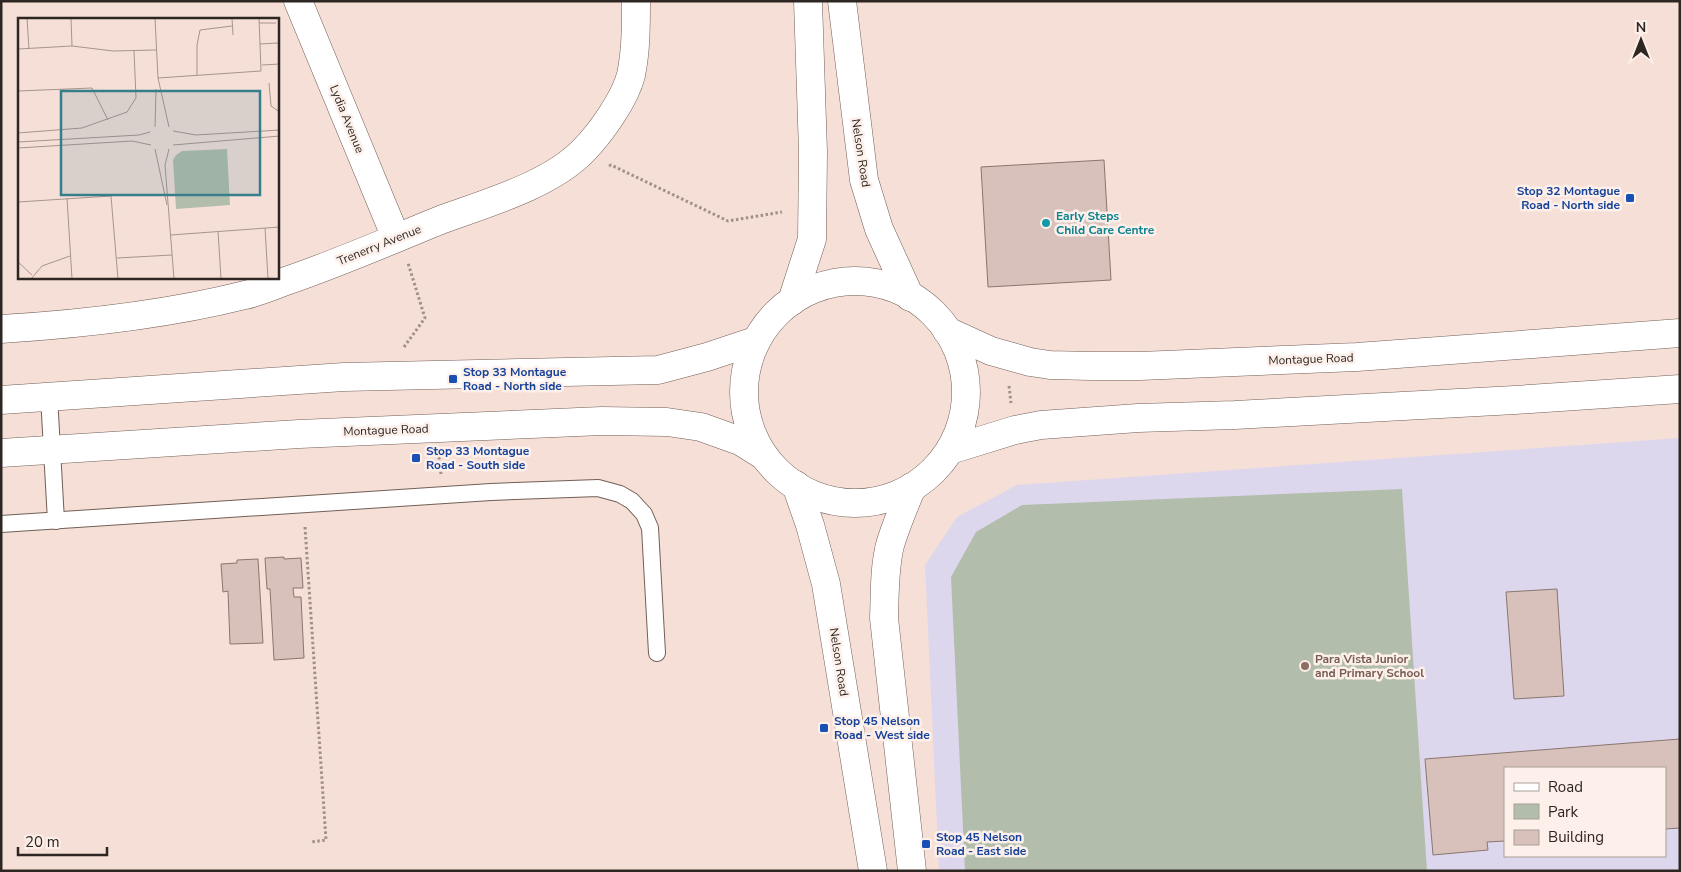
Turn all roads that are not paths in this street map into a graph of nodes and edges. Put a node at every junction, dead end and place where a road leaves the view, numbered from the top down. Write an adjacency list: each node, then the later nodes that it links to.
1 (298, 1): 5 (main road, Lydia Avenue)
2 (636, 1): 5 (main road, Trenerry Avenue)
3 (808, 1): 7 (main road)
4 (842, 1): 6 (main road, Nelson Road)
5 (396, 238): 8 (main road, Trenerry Avenue)
6 (910, 297): 7 (main road); 9 (main road)
7 (792, 301): 11 (main road)
8 (1, 329)
9 (947, 331): 10 (main road, Montague Road); 16 (main road)
10 (1680, 333)
11 (756, 341): 13 (main road); 18 (main road)
12 (1680, 389): 16 (main road)
13 (49, 396): 14 (main road); 15 (lane)
14 (1, 400)
15 (52, 449): 17 (main road, Montague Road); 18 (main road, Montague Road); 21 (lane)
16 (950, 450): 20 (main road)
17 (1, 453)
18 (764, 456): 19 (main road)
19 (796, 486): 20 (main road); 24 (main road, Nelson Road)
20 (912, 487): 25 (main road)
21 (56, 521): 22 (lane); 23 (lane)
22 (1, 524)
23 (657, 653)
24 (874, 871)
25 (912, 871)

